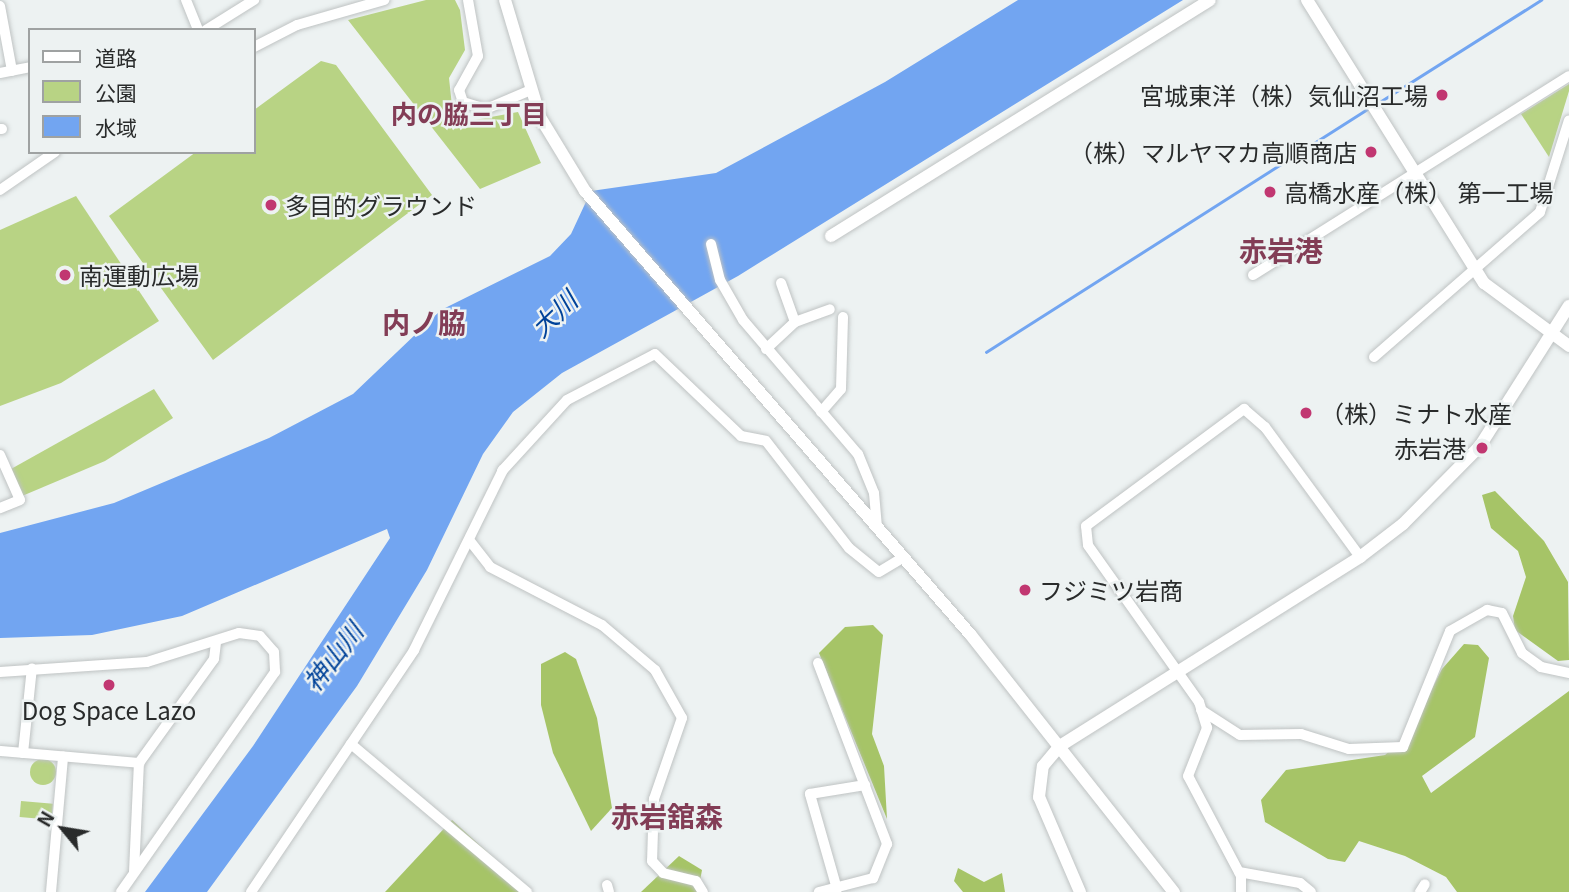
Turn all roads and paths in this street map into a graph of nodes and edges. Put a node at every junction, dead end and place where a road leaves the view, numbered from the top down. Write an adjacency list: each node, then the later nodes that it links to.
1 (186, 0): 9 (street)
2 (254, 0): 10 (street)
3 (384, 0): 11 (street)
4 (468, 0): 16 (street)
5 (505, 0): 16 (street)
6 (1210, 0): 21 (street)
7 (1307, 0): 19 (street)
8 (0, 6): 13 (street)
9 (197, 28)
10 (209, 28)
11 (256, 46)
12 (28, 67): 13 (street)
13 (12, 71): 14 (street)
14 (0, 73)
15 (1569, 76): 19 (street)
16 (531, 90): 37 (street)
17 (1569, 120): 23 (street)
18 (52, 154): 20 (street)
19 (1415, 172): 23 (street); 24 (street)
20 (0, 190)
21 (831, 236)
22 (711, 244): 32 (street)
23 (1476, 269): 30 (street); 33 (street)
24 (1253, 275)
25 (781, 283): 29 (street)
26 (1569, 306): 30 (street)
27 (830, 309): 29 (street)
28 (843, 317): 34 (street)
29 (795, 322): 32 (street)
30 (1554, 336): 31 (street); 39 (street)
31 (1569, 346)
32 (766, 349): 34 (street)
33 (1374, 357)
34 (821, 412): 37 (street)
35 (0, 455): 36 (street)
36 (0, 508)
37 (877, 529): 40 (street)
38 (470, 541): 40 (street); 48 (street); 62 (street)
39 (1360, 557): 45 (street); 45 (street)
40 (900, 560): 49 (street)
41 (216, 643): 43 (street); 53 (street); 56 (street)
42 (818, 663): 54 (street)
43 (32, 667): 44 (street); 51 (street)
44 (0, 672)
45 (1180, 673): 47 (street); 49 (street)
46 (1569, 673): 47 (street)
47 (1201, 710): 55 (street)
48 (351, 744): 60 (street); 61 (street)
49 (1060, 746): 64 (street); 65 (street)
50 (0, 751): 51 (street)
51 (23, 753): 52 (street)
52 (63, 757): 53 (street); 58 (street)
53 (139, 763): 56 (street)
54 (865, 785): 57 (street); 57 (street)
55 (1239, 872): 66 (street); 67 (street)
56 (134, 873): 59 (street)
57 (837, 889): 63 (street)
58 (51, 892)
59 (121, 892)
60 (251, 892)
61 (527, 892)
62 (703, 892)
63 (818, 892)
64 (1080, 892)
65 (1174, 892)
66 (1241, 892)
67 (1311, 892)

